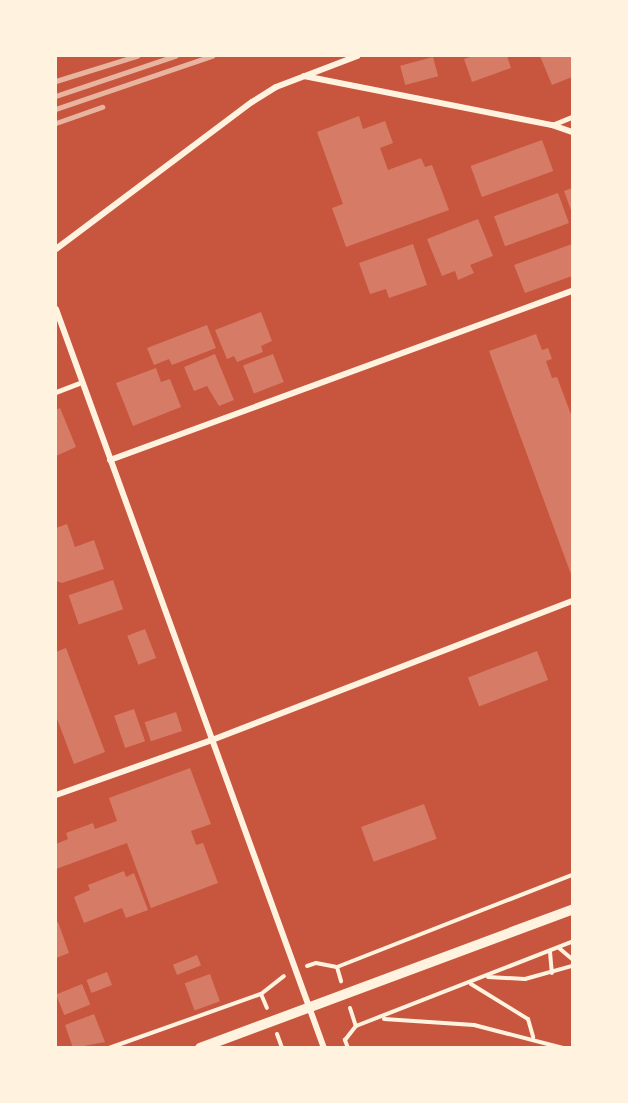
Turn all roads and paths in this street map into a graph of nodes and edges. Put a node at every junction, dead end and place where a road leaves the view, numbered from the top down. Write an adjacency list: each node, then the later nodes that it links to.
1 (357, 56): 2 (street)
2 (304, 76): 4 (street); 6 (street)
3 (573, 117): 4 (lane)
4 (552, 125): 5 (street)
5 (573, 132)
6 (56, 249)
7 (573, 291): 11 (street)
8 (56, 309): 9 (street)
9 (82, 382): 10 (lane); 11 (street)
10 (56, 392)
11 (110, 460): 13 (street)
12 (573, 602): 13 (street)
13 (212, 740): 14 (street); 22 (street)
14 (56, 795)
15 (573, 875): 22 (path)
16 (573, 910): 26 (street)
17 (573, 942): 18 (path)
18 (558, 948): 19 (path); 20 (path)
19 (551, 951): 23 (path); 24 (path)
20 (573, 960)
21 (573, 966): 23 (path)
22 (296, 970): 26 (street); 29 (path)
23 (552, 974): 24 (path)
24 (487, 977): 25 (path)
25 (470, 983): 27 (path); 28 (path)
26 (310, 1008): 30 (street); 31 (street)
27 (381, 1018): 28 (path); 32 (path)
28 (533, 1038): 33 (path)
29 (109, 1047)
30 (200, 1047)
31 (324, 1047)
32 (348, 1047)
33 (563, 1047)

